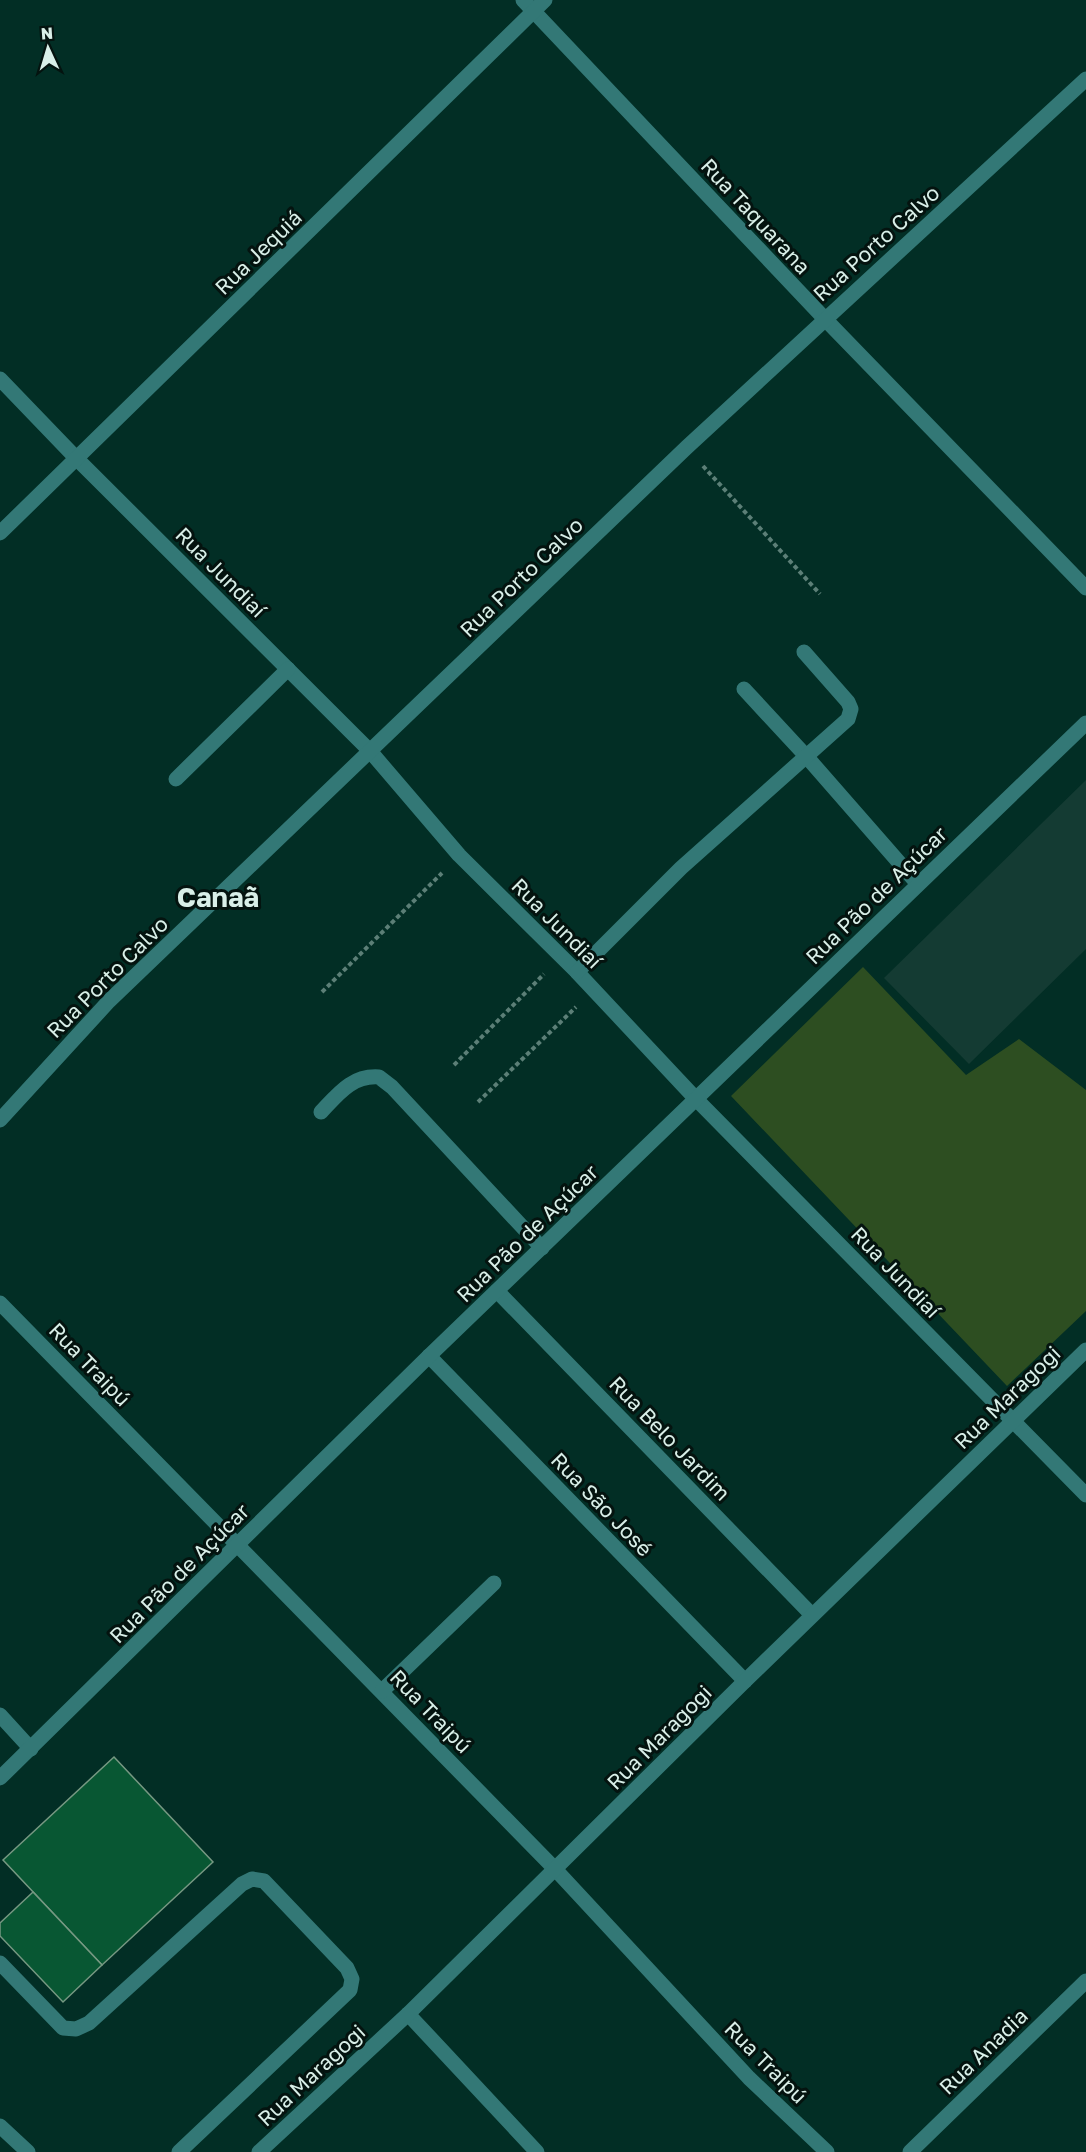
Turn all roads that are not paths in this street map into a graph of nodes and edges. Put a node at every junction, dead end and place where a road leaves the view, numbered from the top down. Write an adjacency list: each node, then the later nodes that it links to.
1 (533, 4): 3 (street, Rua Taquarana); 5 (street, Rua Jequiá)
2 (1086, 79): 3 (street, Rua Porto Calvo)
3 (824, 318): 7 (street, Rua Taquarana); 12 (street, Rua Porto Calvo)
4 (0, 379): 5 (street, Rua Jundiaí)
5 (77, 459): 6 (street, Rua Jequiá); 9 (street, Rua Jundiaí)
6 (0, 533)
7 (1086, 588)
8 (804, 652): 13 (street)
9 (288, 669): 12 (street, Rua Jundiaí); 14 (street)
10 (744, 689): 13 (street)
11 (1086, 723): 15 (street, Rua Pão de Açúcar)
12 (370, 751): 16 (street, Rua Jundiaí); 19 (street, Rua Porto Calvo)
13 (806, 756): 15 (street); 16 (street)
14 (176, 779)
15 (917, 883): 17 (street, Rua Pão de Açúcar)
16 (577, 972): 17 (street, Rua Jundiaí)
17 (696, 1099): 20 (street, Rua Pão de Açúcar); 25 (street, Rua Jundiaí)
18 (321, 1112): 20 (street)
19 (0, 1119)
20 (543, 1248): 21 (street, Rua Pão de Açúcar)
21 (497, 1291): 24 (street, Rua Pão de Açúcar); 29 (street, Rua Belo Jardim)
22 (0, 1303): 27 (street, Rua Traipú)
23 (1086, 1350): 25 (street, Rua Maragogi)
24 (429, 1356): 27 (street, Rua Pão de Açúcar); 30 (street, Rua São José)
25 (1012, 1421): 26 (street, Rua Jundiaí); 29 (street, Rua Maragogi)
26 (1086, 1495)
27 (237, 1544): 31 (street, Rua Traipú); 33 (street, Rua Pão de Açúcar)
28 (494, 1583): 31 (street)
29 (812, 1615): 30 (street, Rua Maragogi)
30 (745, 1681): 35 (street, Rua Maragogi)
31 (382, 1691): 35 (street, Rua Traipú)
32 (0, 1715): 33 (street)
33 (31, 1749): 34 (street, Rua Pão de Açúcar)
34 (0, 1778)
35 (555, 1869): 38 (street, Rua Maragogi); 44 (street, Rua Traipú)
36 (0, 1963): 41 (street)
37 (1086, 1981): 45 (street, Rua Anadia)
38 (408, 2014): 42 (street, Rua Maragogi); 43 (street)
39 (3, 2136): 40 (street)
40 (28, 2152)
41 (179, 2152)
42 (259, 2152)
43 (537, 2152)
44 (827, 2152)
45 (910, 2152)

